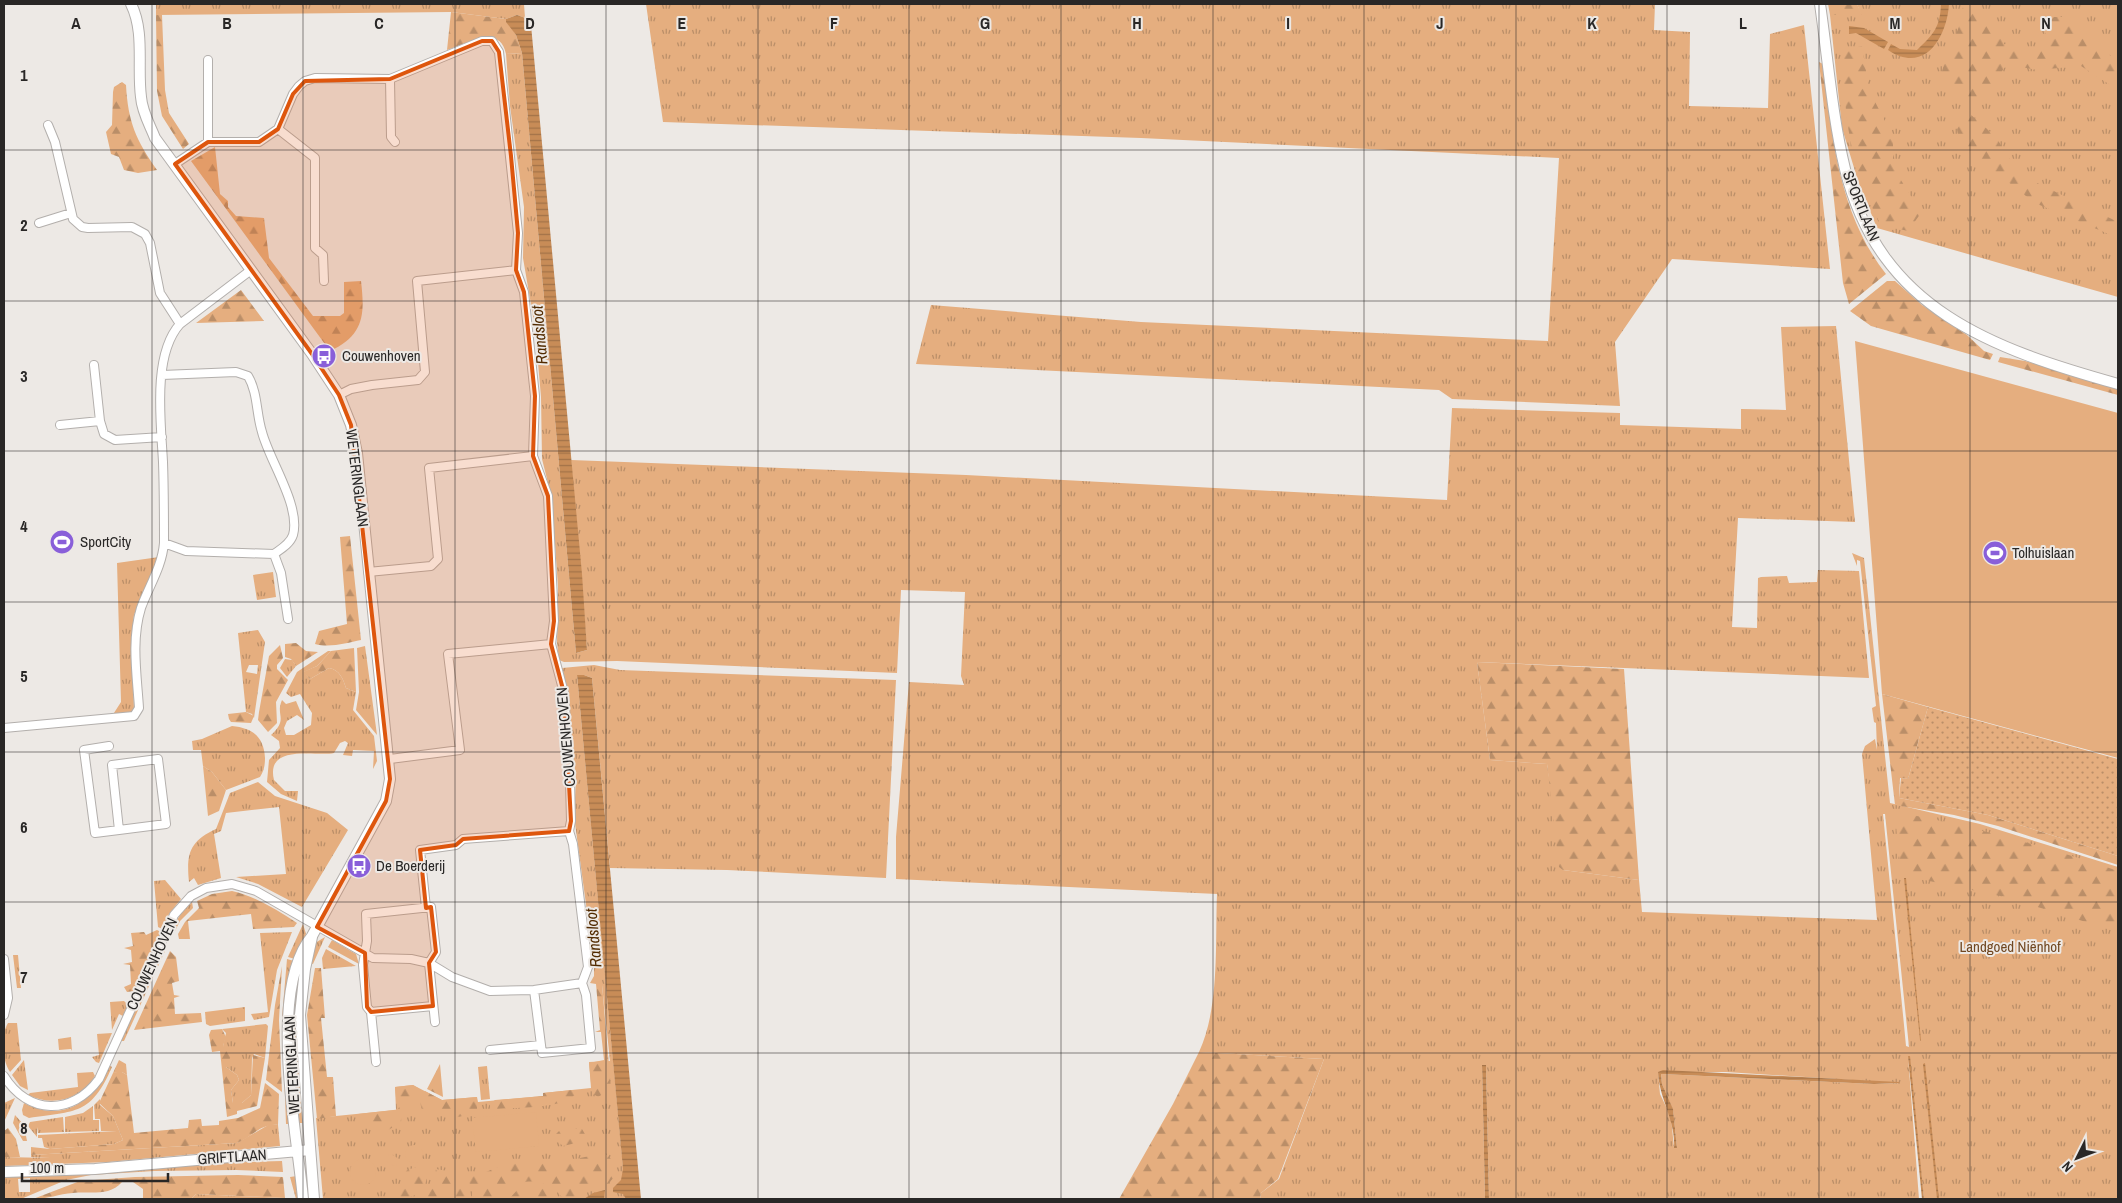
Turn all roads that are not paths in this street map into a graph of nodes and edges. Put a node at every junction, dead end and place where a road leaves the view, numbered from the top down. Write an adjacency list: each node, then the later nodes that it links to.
1 (131, 4): 9 (street, WETERINGLAAN)
2 (1820, 4): 18 (street, SPORTLAAN)
3 (208, 60): 7 (street)
4 (390, 79): 6 (street, COUWENHOVEN); 8 (street); 13 (street, COUWENHOVEN)
5 (48, 125): 10 (street)
6 (278, 129): 7 (street); 14 (street)
7 (208, 142): 9 (street)
8 (395, 142)
9 (175, 164): 12 (street, WETERINGLAAN)
10 (71, 213): 11 (street); 15 (street)
11 (39, 223)
12 (251, 270): 15 (street); 19 (street, WETERINGLAAN)
13 (516, 270): 19 (street); 23 (street, COUWENHOVEN)
14 (324, 281)
15 (180, 324): 17 (street)
16 (94, 366): 20 (street)
17 (162, 375): 22 (street); 25 (street)
18 (2118, 384)
19 (339, 395): 26 (street, WETERINGLAAN)
20 (100, 421): 21 (street); 22 (street)
21 (60, 425)
22 (162, 437): 24 (street)
23 (533, 456): 26 (street); 28 (street, COUWENHOVEN)
24 (164, 543): 25 (street); 29 (street)
25 (274, 554): 27 (street)
26 (368, 572): 31 (street, WETERINGLAAN)
27 (288, 619)
28 (551, 644): 31 (street); 33 (street, COUWENHOVEN)
29 (4, 728)
30 (109, 746): 32 (street)
31 (390, 759): 35 (street, WETERINGLAAN)
32 (119, 830): 32 (street)
33 (568, 831): 34 (street); 39 (street, COUWENHOVEN)
34 (426, 908): 36 (street); 38 (street)
35 (315, 931): 36 (street, COUWENHOVEN); 48 (street, COUWENHOVEN); 49 (street, WETERINGLAAN); 50 (street, WETERINGLAAN)
36 (364, 953): 38 (street, COUWENHOVEN); 42 (street)
37 (4, 959): 43 (street)
38 (429, 963): 40 (street, COUWENHOVEN); 41 (street)
39 (582, 984): 40 (street, COUWENHOVEN); 45 (street, COUWENHOVEN)
40 (534, 990): 45 (street)
41 (433, 1006): 42 (street); 44 (street)
42 (371, 1012): 47 (street)
43 (4, 1015)
44 (435, 1022)
45 (541, 1045): 46 (street, COUWENHOVEN)
46 (490, 1050)
47 (376, 1062)
48 (4, 1076)
49 (310, 1150): 50 (street, GRIFTLAAN); 53 (street, WETERINGLAAN)
50 (298, 1151): 51 (street, GRIFTLAAN); 52 (street, WETERINGLAAN)
51 (4, 1172)
52 (303, 1199)
53 (314, 1199)

